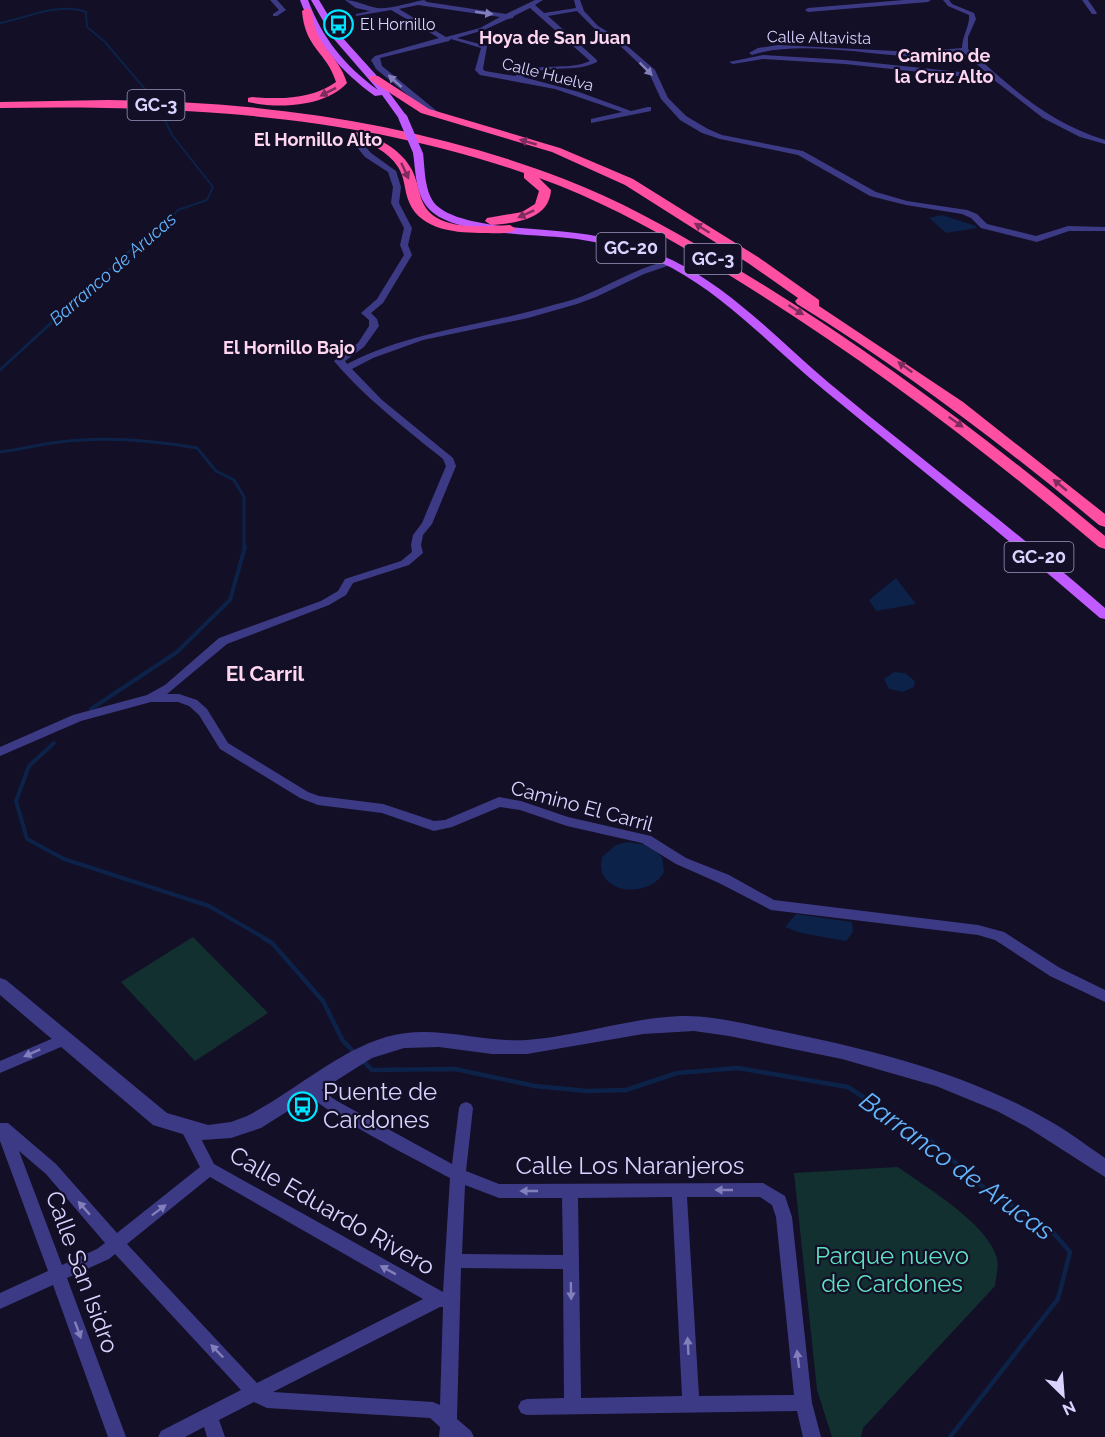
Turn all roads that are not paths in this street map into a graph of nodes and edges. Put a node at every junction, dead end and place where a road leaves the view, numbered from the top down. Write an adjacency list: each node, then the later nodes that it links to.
1 (273, 0): 16 (street)
2 (315, 0): 27 (main road)
3 (348, 0): 12 (street)
4 (540, 0): 10 (street)
5 (577, 0): 13 (street)
6 (928, 0): 14 (street)
7 (946, 0): 21 (street)
8 (1085, 0): 15 (street)
9 (430, 2): 12 (street); 19 (street, one-way to 19)
10 (531, 5): 18 (street); 19 (street)
11 (305, 6): 32 (main road); 33 (highway, one-way to 33)
12 (388, 9): 17 (street); 20 (street)
13 (580, 9): 18 (street); 44 (street, one-way to 44)
14 (808, 10)
15 (1094, 13)
16 (275, 15)
17 (358, 15)
18 (543, 15): 26 (street)
19 (510, 16): 20 (street)
20 (450, 39): 26 (street, Calle Huelva); 36 (street, one-way to 20)
21 (965, 50): 22 (street, Calle Altavista); 28 (street)
22 (900, 53): 23 (street, Calle Altavista); 25 (street)
23 (752, 57): 24 (street); 25 (street)
24 (734, 62)
25 (908, 69): 28 (street)
26 (518, 77): 35 (street, Calle Huelva)
27 (374, 78): 32 (main road); 36 (highway)
28 (996, 78): 39 (street)
29 (0, 95): 30 (highway, GC-3)
30 (61, 98): 31 (highway, GC-3); 33 (highway, GC-3)
31 (0, 105)
32 (393, 105): 42 (main road, bridge)
33 (251, 106): 37 (highway, GC-3); 48 (highway, GC-3)
34 (648, 109): 35 (street, Calle Huelva)
35 (630, 113): 38 (street, Calle Huelva)
36 (441, 117): 48 (highway, one-way to 36)
37 (300, 119): 41 (highway, GC-3); 43 (highway, one-way to 43)
38 (594, 121)
39 (1105, 142)
40 (360, 146): 49 (street)
41 (507, 165): 42 (highway, one-way to 42); 51 (highway, GC-3, one-way to 51)
42 (435, 212): 43 (main road, GC-20)
43 (510, 229): 45 (main road, GC-20)
44 (1105, 229)
45 (647, 253): 46 (main road, GC-20); 47 (street)
46 (672, 263): 47 (street); 52 (main road, GC-20)
47 (638, 270): 49 (street)
48 (854, 332): 50 (highway, GC-3, one-way to 48)
49 (345, 369): 53 (street)
50 (1105, 522)
51 (1105, 544)
52 (1105, 615)
53 (151, 698): 54 (street, Camino El Carril); 56 (street, Camino El Carril)
54 (0, 752)
55 (0, 985): 57 (street)
56 (1105, 996)
57 (63, 1040): 58 (street, one-way to 58); 62 (street)
58 (0, 1067)
59 (311, 1089): 62 (street); 64 (street); 65 (street, Calle Los Naranjeros)
60 (466, 1108): 65 (street)
61 (2, 1127): 68 (street, one-way to 61); 71 (street, Calle San Isidro)
62 (189, 1130): 63 (street, Calle Eduardo Rivero)
63 (209, 1169): 68 (street, one-way to 63); 72 (street, Calle Eduardo Rivero, one-way to 63)
64 (1105, 1169)
65 (458, 1175): 66 (street, Calle Los Naranjeros, one-way to 65); 69 (street)
66 (570, 1190): 67 (street, Calle Los Naranjeros); 70 (street)
67 (679, 1190): 75 (street, Calle Los Naranjeros, one-way to 67); 76 (street, one-way to 67)
68 (115, 1243): 71 (street); 74 (street, one-way to 68)
69 (456, 1261): 70 (street); 72 (street)
70 (571, 1262): 78 (street, one-way to 78)
71 (57, 1275): 73 (street); 81 (street, Calle San Isidro, one-way to 81)
72 (445, 1299): 74 (street); 80 (street)
73 (0, 1301)
74 (256, 1394): 79 (street); 80 (street)
75 (803, 1403): 76 (street); 85 (street, Calle Los Naranjeros)
76 (697, 1405): 78 (street)
77 (527, 1407): 78 (street)
78 (573, 1407)
79 (209, 1417): 82 (street); 83 (street)
80 (449, 1430): 84 (street)
81 (117, 1437)
82 (167, 1437)
83 (216, 1437)
84 (465, 1437)
85 (812, 1437)

